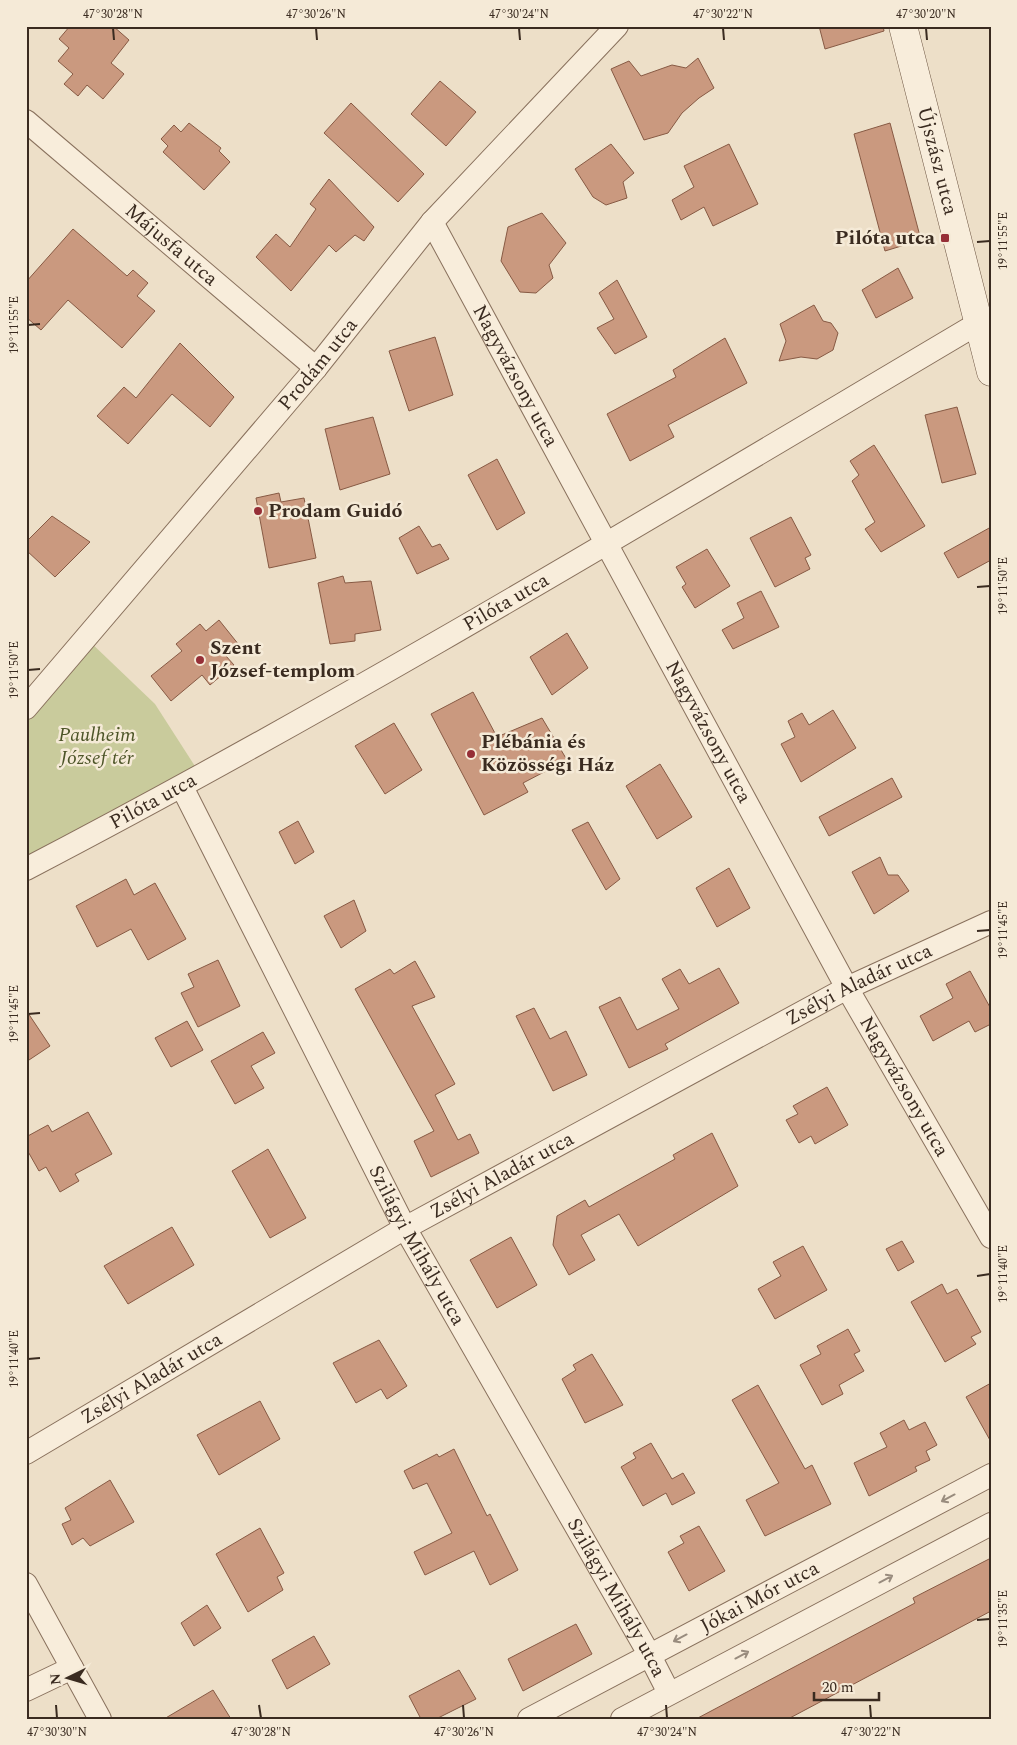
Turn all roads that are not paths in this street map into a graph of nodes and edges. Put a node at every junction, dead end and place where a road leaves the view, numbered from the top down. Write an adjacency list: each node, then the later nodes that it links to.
1 (617, 26): 4 (street, Prodám utca)
2 (903, 26): 5 (street, Újszász utca)
3 (26, 122): 6 (street, Májusfa utca)
4 (432, 222): 6 (street, Prodám utca); 8 (street, Nagyvázsony utca)
5 (984, 322): 7 (street, Újszász utca); 8 (street, Pilóta utca)
6 (316, 368): 9 (street, Prodám utca)
7 (991, 372)
8 (605, 544): 10 (street, Pilóta utca); 13 (street, Nagyvázsony utca)
9 (26, 708)
10 (182, 787): 11 (street, Pilóta utca); 14 (street, Szilágyi Mihály utca)
11 (26, 869)
12 (991, 922): 13 (street, Zsélyi Aladár utca)
13 (847, 988): 14 (street, Zsélyi Aladár utca); 15 (street, Nagyvázsony utca)
14 (405, 1228): 16 (street, Zsélyi Aladár utca); 20 (street, Szilágyi Mihály utca)
15 (991, 1237)
16 (26, 1453)
17 (991, 1475): 20 (street, Jókai Mór utca, one-way to 20)
18 (991, 1524): 23 (street, one-way to 18)
19 (26, 1584): 21 (street)
20 (649, 1654): 23 (street, Szilágyi Mihály utca); 25 (street, Jókai Mór utca)
21 (72, 1668): 22 (street); 24 (street)
22 (26, 1690)
23 (669, 1693): 26 (street)
24 (100, 1719)
25 (529, 1719)
26 (622, 1719)

